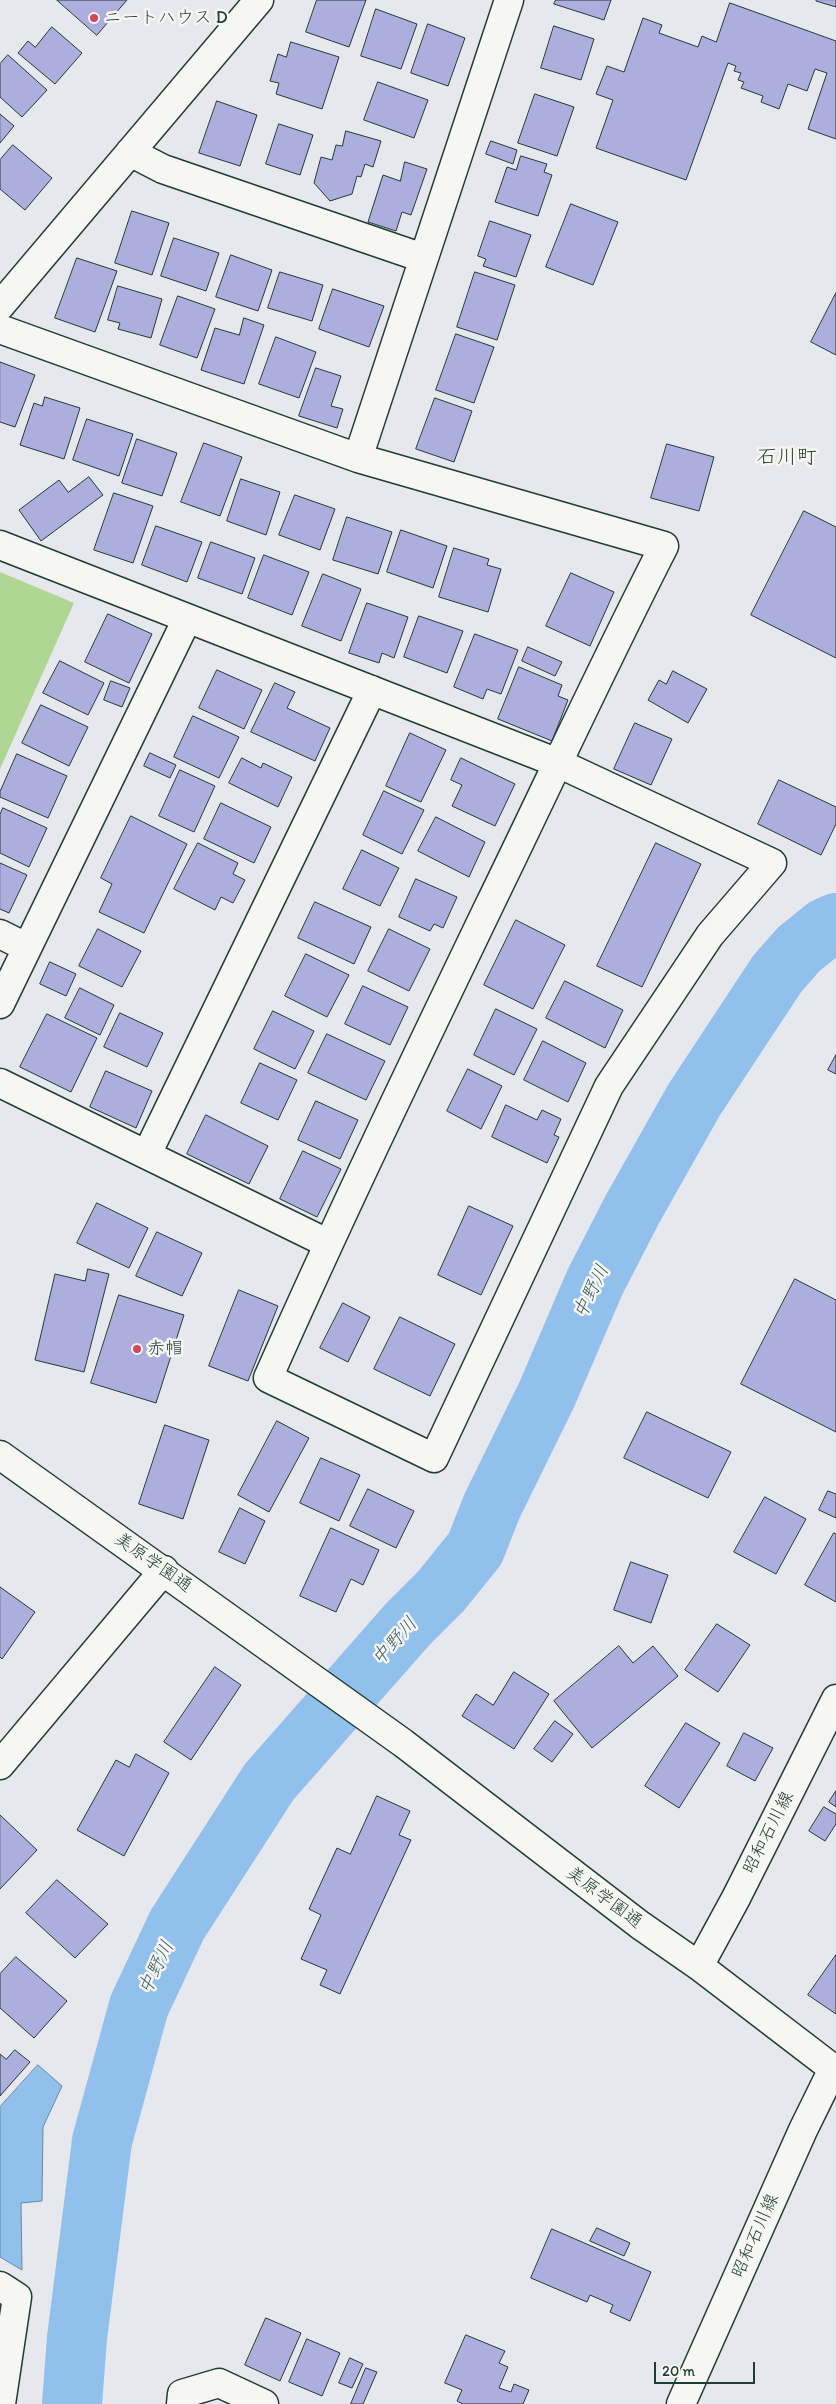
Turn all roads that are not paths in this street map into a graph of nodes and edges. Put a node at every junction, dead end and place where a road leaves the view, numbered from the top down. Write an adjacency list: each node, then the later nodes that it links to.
1 (259, 0): 3 (street)
2 (509, 0): 4 (street)
3 (130, 152): 4 (street); 5 (street)
4 (423, 258): 7 (street)
5 (0, 306)
6 (0, 329): 7 (street)
7 (358, 458): 11 (street)
8 (0, 545): 9 (street)
9 (187, 619): 10 (street); 13 (street)
10 (372, 690): 11 (street); 16 (street)
11 (558, 763): 17 (street); 17 (street)
12 (0, 934): 13 (street)
13 (26, 947): 14 (street)
14 (0, 1004)
15 (0, 1083): 16 (street)
16 (147, 1154): 17 (street)
17 (327, 1243)
18 (0, 1455): 19 (street, 美原学園通)
19 (164, 1570): 21 (street); 22 (street, 美原学園通)
20 (836, 1699): 22 (street, 昭和石川線)
21 (0, 1765)
22 (699, 1966): 23 (street, 美原学園通)
23 (835, 2070): 28 (street, 昭和石川線)
24 (0, 2286): 25 (street)
25 (1, 2404)
26 (181, 2404): 27 (street)
27 (264, 2404)
28 (681, 2404)

